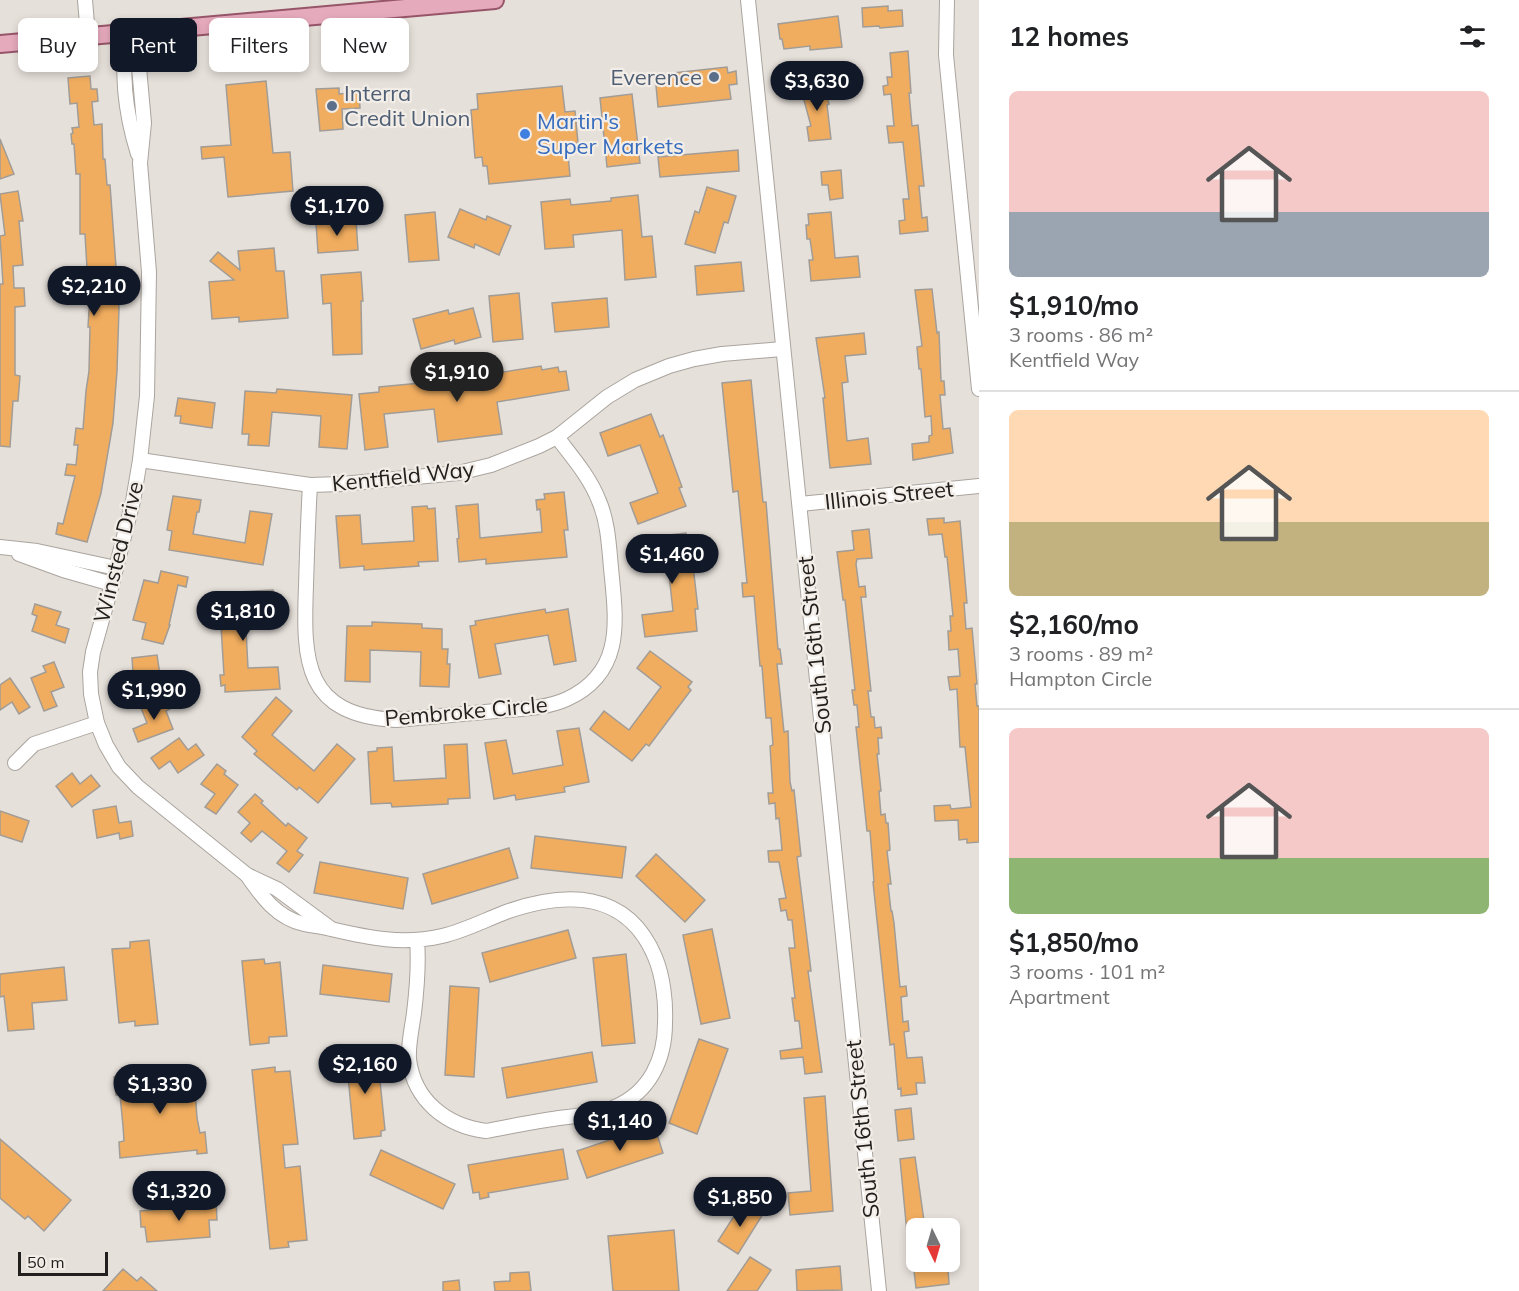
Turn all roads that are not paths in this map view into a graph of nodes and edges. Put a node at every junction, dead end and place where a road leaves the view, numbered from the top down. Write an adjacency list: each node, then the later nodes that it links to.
1 (85, 0): 6 (street)
2 (495, 0): 5 (main road)
3 (748, 0): 11 (street, South 16th Street)
4 (946, 0): 12 (street)
5 (387, 3): 7 (main road)
6 (86, 18)
7 (197, 25)
8 (18, 42): 9 (main road)
9 (0, 44)
10 (124, 72): 14 (street, Winsted Drive)
11 (782, 349): 13 (street, Kentfield Way); 17 (street, South 16th Street)
12 (979, 388)
13 (557, 437): 15 (street, Kentfield Way); 15 (street, Pembroke Circle)
14 (140, 459): 15 (street, Kentfield Way); 19 (street, Winsted Drive)
15 (309, 484)
16 (979, 486): 17 (street, Illinois Street)
17 (800, 504): 24 (street, South 16th Street)
18 (2, 547): 19 (street); 20 (street)
19 (116, 568): 20 (street, Winsted Drive)
20 (112, 584): 21 (street, Winsted Drive)
21 (97, 723): 22 (street); 23 (street, Winsted Drive)
22 (15, 763)
23 (417, 939): 23 (street, Winsted Drive)
24 (879, 1291)

